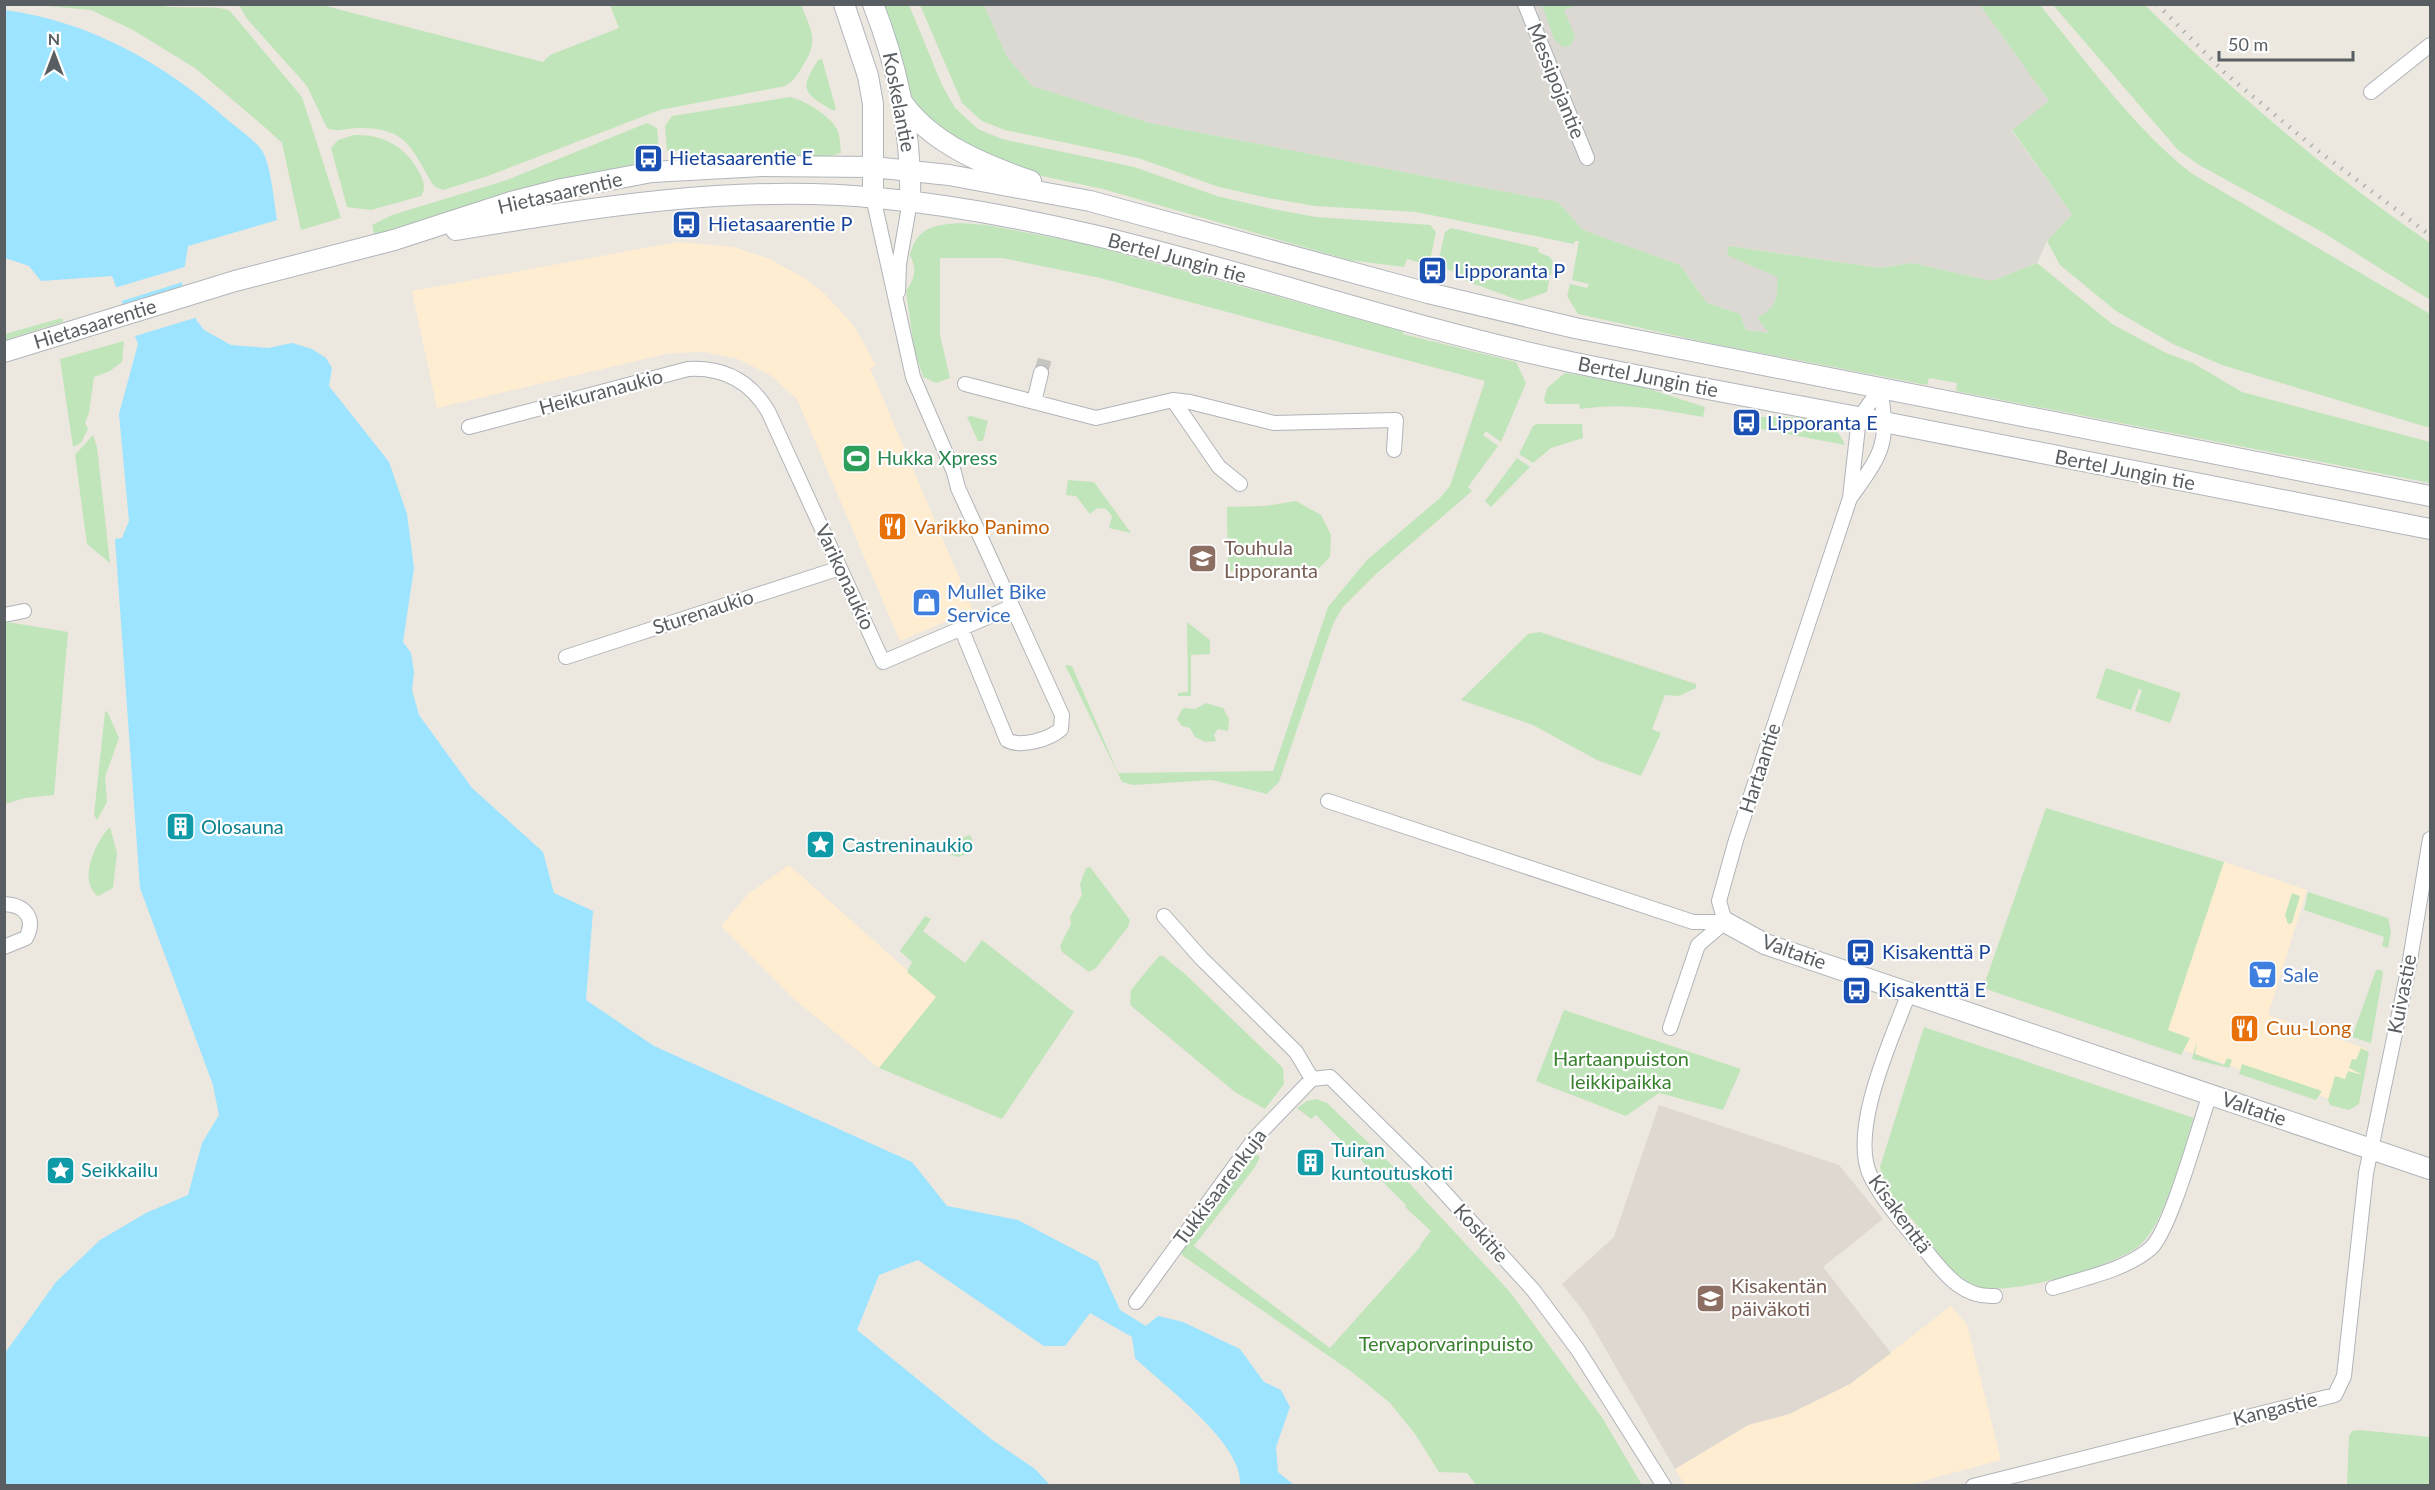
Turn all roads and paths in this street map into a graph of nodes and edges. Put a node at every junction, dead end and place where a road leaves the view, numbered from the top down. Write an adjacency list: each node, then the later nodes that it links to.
1 (844, 4): 8 (main road, Koskelantie)
2 (873, 4): 6 (main road, Koskelantie)
3 (1525, 4): 7 (street, Messipojantie)
4 (2430, 45): 5 (street)
5 (2371, 92)
6 (903, 104): 9 (main road, Koskelantie); 12 (main road)
7 (1587, 158)
8 (873, 167): 9 (main road, Bertel Jungin tie); 10 (main road, Koskelantie); 13 (main road, Hietasaarentie)
9 (911, 171): 11 (main road, Koskelantie); 12 (main road, Bertel Jungin tie)
10 (873, 197): 11 (main road, Bertel Jungin tie); 13 (main road, Hietasaarentie); 14 (street)
11 (910, 201): 14 (street); 22 (main road, Bertel Jungin tie)
12 (1090, 201): 19 (main road, Bertel Jungin tie)
13 (394, 240): 15 (main road, Hietasaarentie)
14 (897, 309): 31 (street)
15 (4, 352)
16 (1041, 374): 21 (street)
17 (734, 377): 24 (street, Heikuranaukio); 30 (street, Varikonaukio)
18 (965, 384): 21 (street)
19 (1880, 389): 22 (street, Hartaantie); 23 (street, Hartaantie); 27 (main road, Bertel Jungin tie)
20 (1173, 400): 21 (street); 25 (street); 26 (street)
21 (1034, 402)
22 (1859, 418): 23 (main road, Bertel Jungin tie); 28 (street, Hartaantie)
23 (1886, 423): 28 (street, Hartaantie); 29 (main road, Bertel Jungin tie)
24 (468, 427)
25 (1394, 450)
26 (1240, 484)
27 (2430, 496)
28 (1850, 498): 40 (street, Hartaantie)
29 (2430, 529)
30 (840, 568): 34 (street, Varikonaukio); 35 (street, Sturenaukio)
31 (1011, 607): 34 (street, Varikonaukio); 34 (street)
32 (24, 611): 33 (street)
33 (4, 615)
34 (961, 628)
35 (566, 657)
36 (1328, 801): 40 (street, Valtatie)
37 (2430, 839): 46 (street, Kuivastie)
38 (4, 904): 41 (street)
39 (1164, 916): 44 (street)
40 (1725, 922): 42 (main road, Valtatie); 43 (street)
41 (4, 947)
42 (1909, 993): 45 (main road, Valtatie); 49 (street, Kisakenttä)
43 (1670, 1028)
44 (1312, 1079): 50 (street, Tukkisaarenkuja); 51 (street, Koskitie)
45 (2210, 1094): 46 (main road, Valtatie); 48 (street)
46 (2371, 1148): 47 (main road, Valtatie); 52 (street, Kangastie)
47 (2430, 1168)
48 (2054, 1288)
49 (1995, 1296)
50 (1136, 1302)
51 (1664, 1485)
52 (1973, 1485)

